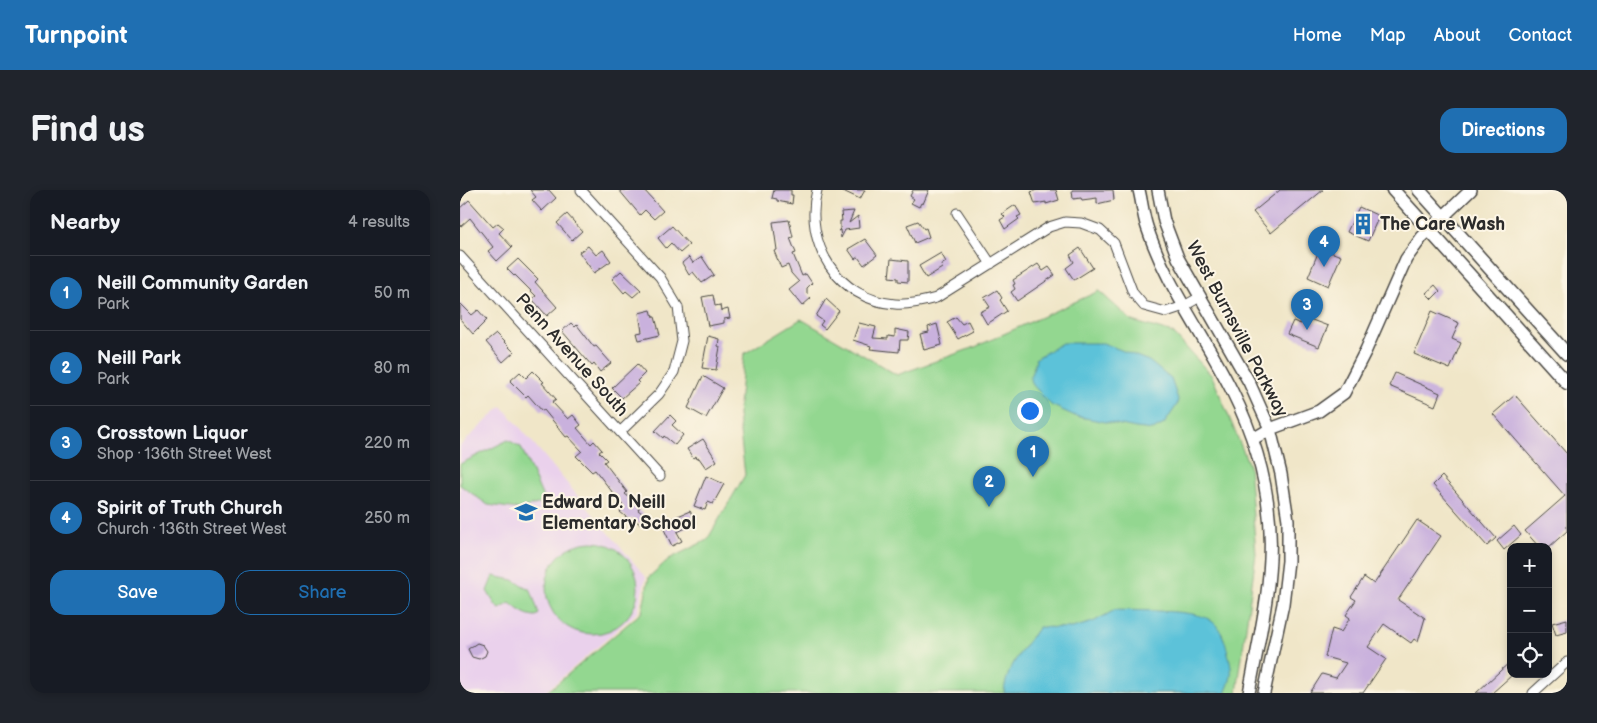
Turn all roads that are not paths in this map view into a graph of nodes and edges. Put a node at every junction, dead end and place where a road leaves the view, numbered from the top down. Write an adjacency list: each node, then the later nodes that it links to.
1 (581, 190): 18 (street)
2 (817, 190): 12 (street)
3 (1139, 190): 14 (street, West Burnsville Parkway)
4 (1158, 190): 13 (street, West Burnsville Parkway)
5 (1393, 190): 10 (main road)
6 (1419, 190): 9 (main road)
7 (1471, 190): 9 (street)
8 (957, 212): 12 (street)
9 (1443, 217): 10 (street); 15 (main road)
10 (1429, 230): 16 (main road); 17 (street)
11 (460, 256): 18 (street, Penn Avenue South)
12 (991, 264): 14 (street)
13 (1200, 297): 14 (street); 17 (street, West Burnsville Parkway)
14 (1184, 306): 19 (street, West Burnsville Parkway)
15 (1567, 354)
16 (1567, 383)
17 (1270, 429): 19 (street); 23 (street, West Burnsville Parkway)
18 (620, 432): 20 (street, Penn Avenue South)
19 (1253, 439): 22 (street, West Burnsville Parkway)
20 (660, 476)
21 (1567, 662): 24 (street)
22 (1249, 693)
23 (1264, 693)
24 (1533, 693)

